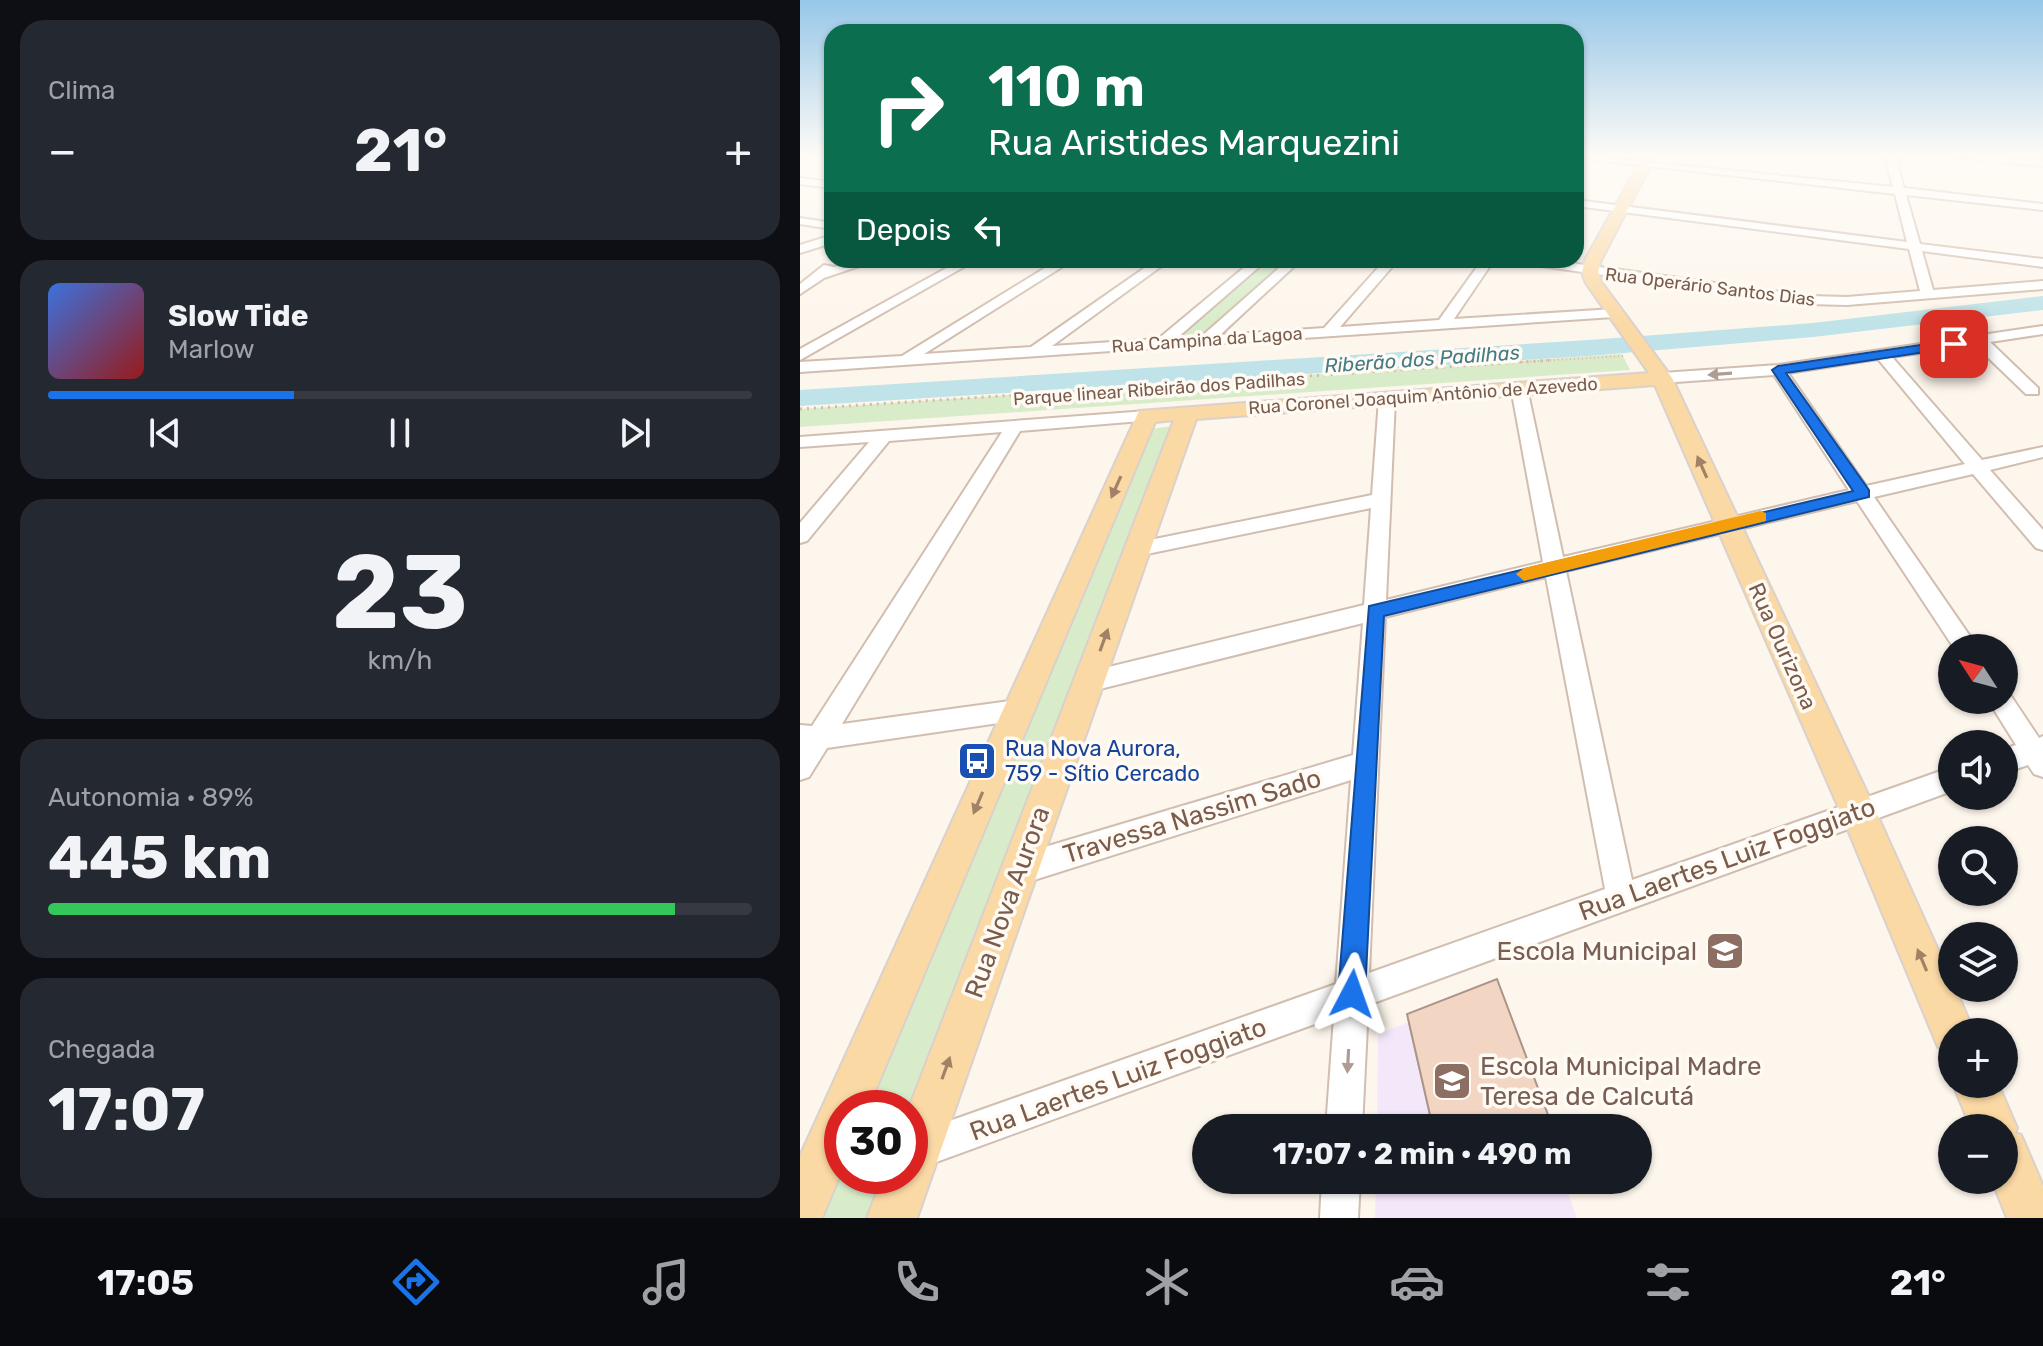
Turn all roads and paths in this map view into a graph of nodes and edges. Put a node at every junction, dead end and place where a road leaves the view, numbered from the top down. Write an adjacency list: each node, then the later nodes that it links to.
1 (1620, 212): 20 (main road)
2 (1644, 212): 7 (street)
3 (1905, 212): 7 (street)
4 (800, 221): 5 (street)
5 (824, 225)
6 (824, 242): 8 (street)
7 (1914, 246): 9 (street); 24 (street)
8 (800, 249)
9 (2043, 263)
10 (828, 268): 21 (street)
11 (843, 268): 21 (street)
12 (956, 268): 33 (street)
13 (1054, 268): 35 (street)
14 (1153, 268): 32 (street)
15 (1251, 268): 31 (street)
16 (1286, 268): 29 (street)
17 (1385, 268): 28 (street)
18 (1482, 268): 26 (street)
19 (1567, 268): 20 (street, Rua Operário Santos Dias)
20 (1590, 272): 24 (street, Rua Operário Santos Dias); 25 (main road, Rua Ourizona)
21 (819, 275): 23 (street)
22 (2043, 285): 24 (street, Rua Operário Santos Dias)
23 (800, 290)
24 (1927, 294)
25 (1614, 313): 26 (street, Rua Campina da Lagoa); 38 (main road, Rua Ourizona)
26 (1444, 324): 28 (street, Rua Campina da Lagoa)
27 (2043, 330): 30 (street, Rua Coronel Joaquim Antônio de Azevedo)
28 (1328, 332): 29 (street, Rua Campina da Lagoa)
29 (1206, 340): 31 (street, Rua Campina da Lagoa)
30 (1979, 340): 34 (street, Rua Coronel Joaquim Antônio de Azevedo); 40 (street)
31 (1162, 343): 32 (street, Rua Campina da Lagoa)
32 (1034, 351): 35 (street, Rua Campina da Lagoa)
33 (800, 355)
34 (1882, 355): 37 (street, Rua Coronel Joaquim Antônio de Azevedo); 49 (street)
35 (904, 360): 36 (street, Rua Campina da Lagoa)
36 (800, 367)
37 (1778, 370): 38 (street, Rua Coronel Joaquim Antônio de Azevedo, one-way to 38); 50 (street)
38 (1650, 375): 39 (main road, Rua Coronel Joaquim Antônio de Azevedo); 42 (path, Parque linear Ribeirão dos Padilhas); 52 (main road, Rua Ourizona, one-way to 38)
39 (1519, 388): 41 (main road, Rua Coronel Joaquim Antônio de Azevedo); 56 (street)
40 (2032, 391)
41 (1387, 399): 43 (main road, Rua Coronel Joaquim Antônio de Azevedo); 51 (street)
42 (800, 409)
43 (1188, 412): 44 (main road, Rua Coronel Joaquim Antônio de Azevedo); 55 (main road, Rua Nova Aurora)
44 (1147, 416): 45 (street, Rua Coronel Joaquim Antônio de Azevedo); 60 (main road, one-way to 60)
45 (1014, 427): 46 (street, Rua Coronel Joaquim Antônio de Azevedo); 62 (street)
46 (883, 437): 47 (street, Rua Coronel Joaquim Antônio de Azevedo); 53 (street)
47 (800, 442)
48 (2043, 452): 49 (street)
49 (1978, 467): 50 (street); 54 (street)
50 (1863, 493): 52 (street); 58 (street)
51 (1380, 500): 55 (street); 57 (street)
52 (1728, 524): 56 (street); 68 (main road, Rua Ourizona)
53 (800, 536)
54 (2043, 543)
55 (1137, 549): 59 (main road, Rua Nova Aurora, one-way to 55)
56 (1555, 567): 57 (street); 70 (street)
57 (1376, 611): 59 (street); 65 (street)
58 (1957, 634)
59 (1088, 682): 69 (main road, Rua Nova Aurora)
60 (1017, 711): 62 (street); 73 (main road, one-way to 73)
61 (2010, 714): 63 (street)
62 (809, 737): 66 (street)
63 (2040, 754): 64 (street)
64 (2018, 758)
65 (1367, 763): 69 (street, Travessa Nassim Sado); 71 (street)
66 (800, 768)
67 (1938, 784): 68 (street, Rua Laertes Luiz Foggiato)
68 (1858, 811): 70 (street, Rua Laertes Luiz Foggiato); 72 (main road, Rua Ourizona, one-way to 68)
69 (1018, 870): 75 (main road, Rua Nova Aurora, one-way to 69)
70 (1621, 897): 71 (street, Rua Laertes Luiz Foggiato)
71 (1352, 994): 74 (street, one-way to 74); 77 (street, Rua Laertes Luiz Foggiato)
72 (1947, 1018)
73 (853, 1090)
74 (1345, 1114)
75 (928, 1118)
76 (824, 1156): 81 (main road)
77 (928, 1158)
78 (2018, 1185): 84 (main road)
79 (901, 1194): 82 (main road, Rua Nova Aurora)
80 (1340, 1194): 83 (street)
81 (801, 1209)
82 (892, 1218)
83 (1339, 1218)
84 (2032, 1218)

